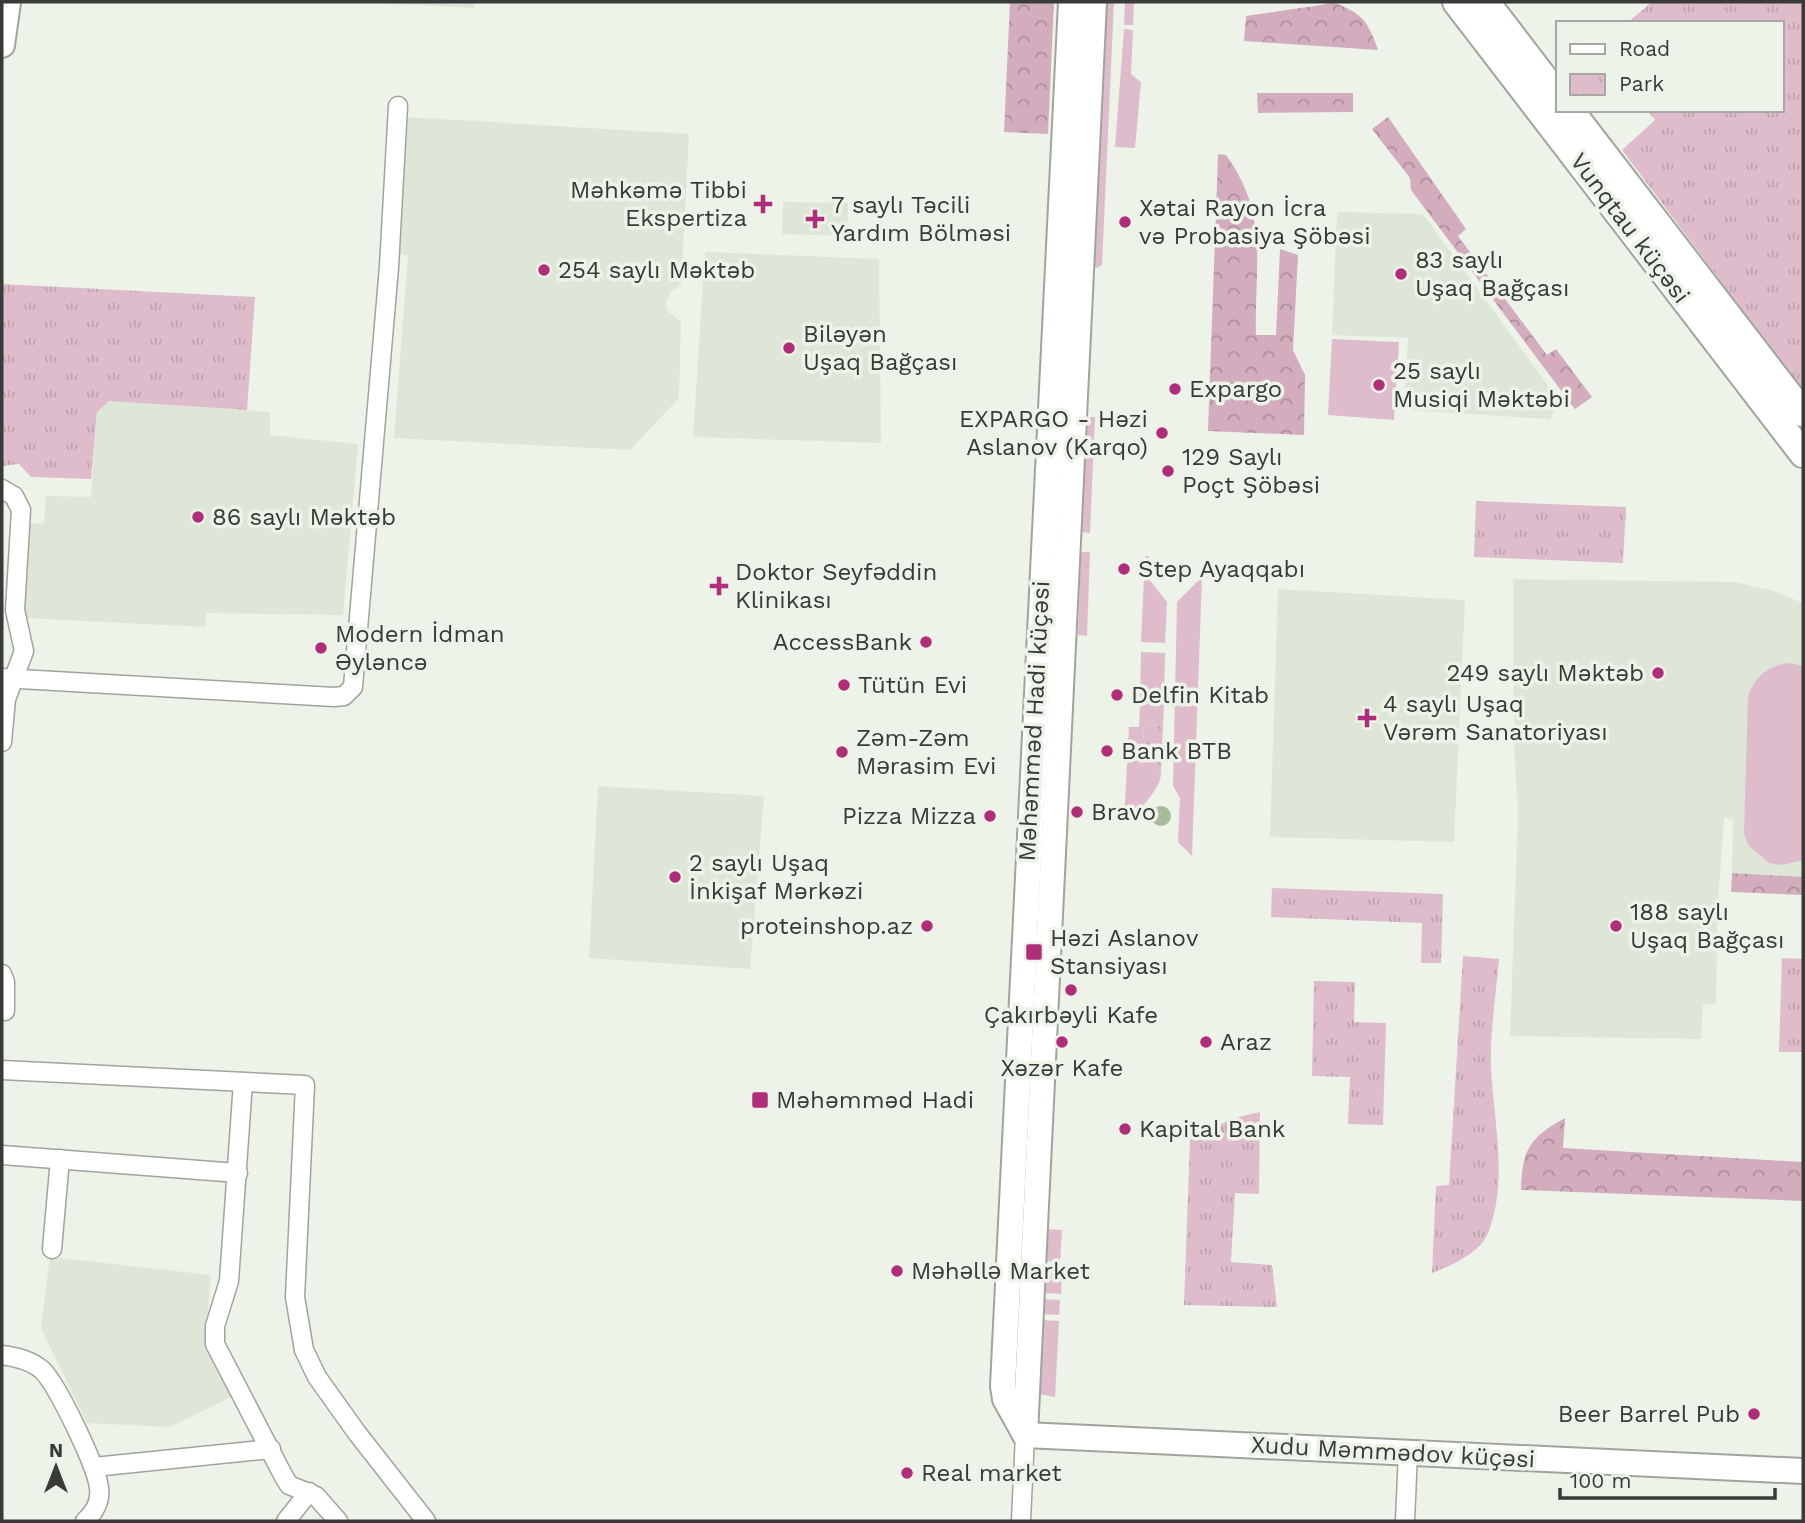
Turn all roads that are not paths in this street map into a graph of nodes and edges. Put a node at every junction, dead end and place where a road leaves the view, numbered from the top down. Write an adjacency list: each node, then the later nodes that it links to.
1 (8, 2): 7 (street)
2 (1071, 2): 6 (street, Məhəmməd Hadi küçəsi)
3 (1094, 2): 6 (street, Məhəmməd Hadi küçəsi)
4 (1456, 2): 12 (main road, Vunqtau küçəsi)
5 (1486, 2): 8 (main road)
6 (1081, 33): 25 (street, Məhəmməd Hadi küçəsi)
7 (2, 44)
8 (1556, 93)
9 (398, 106): 14 (street)
10 (1572, 112): 11 (main road, Vunqtau küçəsi)
11 (1803, 414)
12 (1803, 454)
13 (2, 489): 14 (street)
14 (8, 678): 15 (street)
15 (2, 742)
16 (2, 974): 17 (street)
17 (5, 1011)
18 (2, 1070): 19 (street)
19 (243, 1082): 22 (street); 34 (street)
20 (2, 1154): 21 (street)
21 (60, 1159): 22 (street); 23 (street)
22 (238, 1173): 26 (street)
23 (52, 1249)
24 (2, 1355): 28 (street)
25 (1025, 1435): 27 (street, Xudu Məmmədov küçəsi); 35 (street)
26 (271, 1449): 28 (street); 30 (street)
27 (1408, 1452): 29 (street, Xudu Məmmədov küçəsi); 36 (street)
28 (94, 1467): 31 (street)
29 (1803, 1471)
30 (309, 1493): 32 (street); 33 (street)
31 (85, 1521)
32 (286, 1521)
33 (338, 1521)
34 (426, 1521)
35 (1021, 1521)
36 (1405, 1521)

